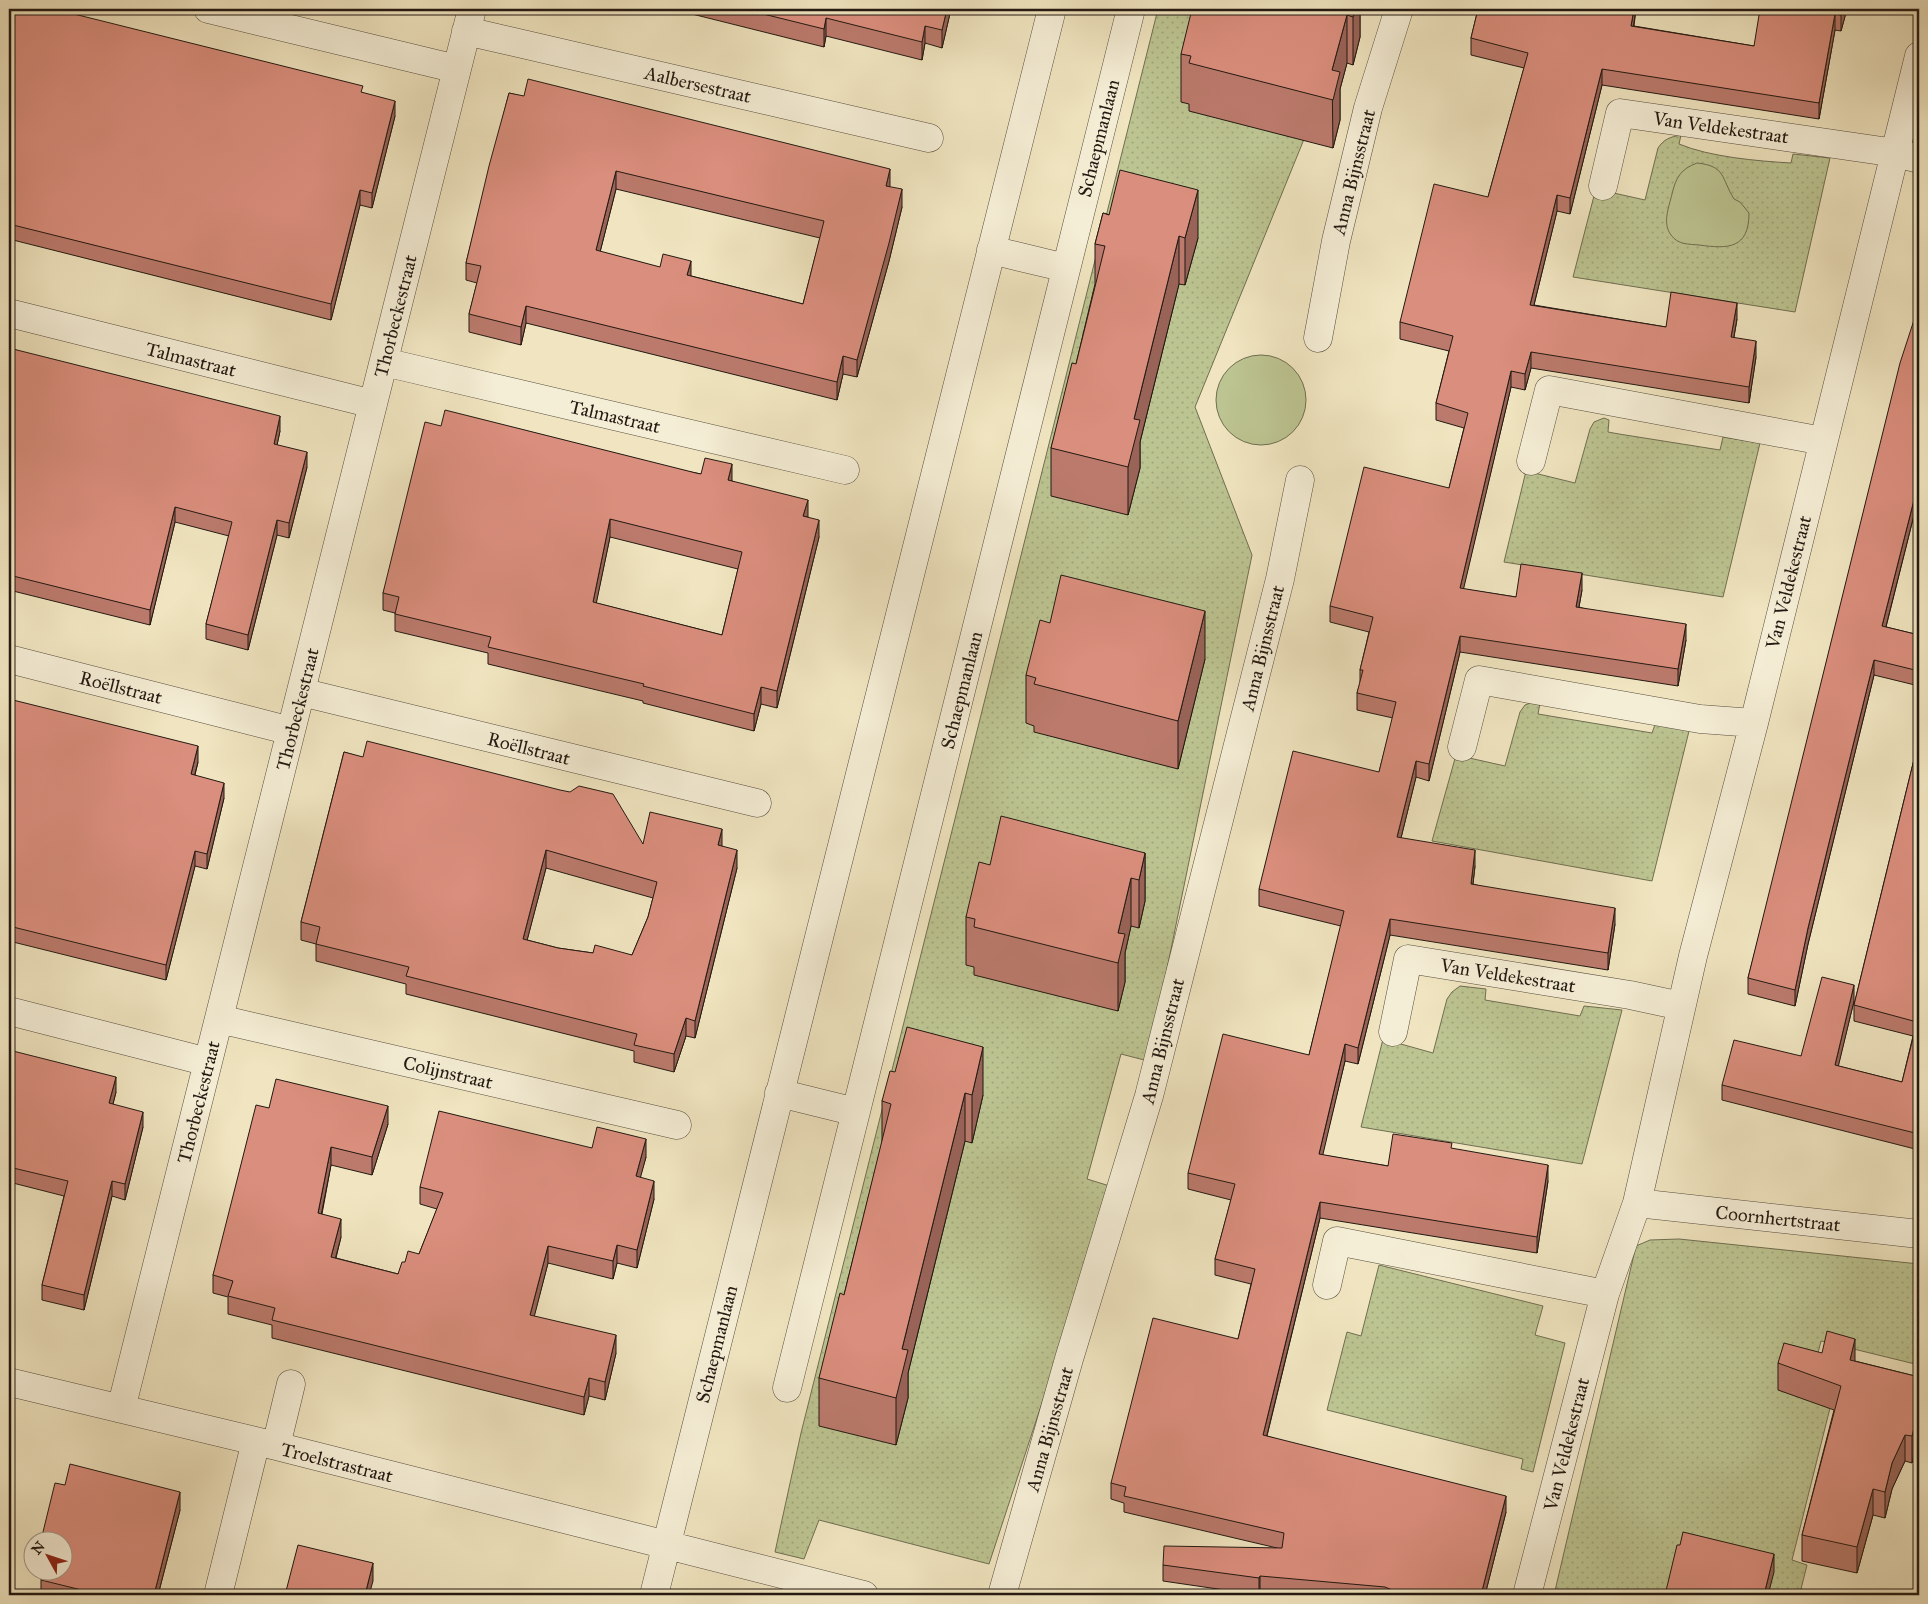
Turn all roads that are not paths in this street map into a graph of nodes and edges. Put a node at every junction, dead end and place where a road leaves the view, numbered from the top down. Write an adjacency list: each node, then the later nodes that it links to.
1 (208, 9): 7 (street)
2 (1052, 9): 11 (street, Schaepmanlaan)
3 (1131, 9): 12 (street, Schaepmanlaan)
4 (1399, 9): 14 (street, Anna Bijnsstraat)
5 (469, 20): 7 (street, Thorbeckestraat); 8 (street, Aalbersestraat)
6 (1919, 56): 9 (street, Van Veldekestraat)
7 (457, 68): 15 (street, Thorbeckestraat)
8 (929, 138)
9 (1908, 156): 10 (street, Van Veldekestraat); 17 (street, Van Veldekestraat)
10 (1603, 186)
11 (991, 250): 12 (street); 32 (street, Schaepmanlaan)
12 (1066, 268): 33 (street, Schaepmanlaan)
13 (9, 313): 16 (street, Talmastraat)
14 (1318, 338)
15 (384, 362): 16 (street, Thorbeckestraat); 19 (street, Talmastraat)
16 (373, 404): 22 (street, Thorbeckestraat)
17 (1823, 440): 18 (street); 23 (street, Van Veldekestraat)
18 (1531, 461)
19 (845, 470)
20 (1300, 480): 48 (street, Anna Bijnsstraat)
21 (9, 659): 24 (street, Roëllstraat)
22 (301, 692): 24 (street, Thorbeckestraat); 26 (street, Roëllstraat)
23 (1754, 723): 25 (street); 27 (street, Van Veldekestraat)
24 (291, 731): 29 (street, Thorbeckestraat)
25 (1462, 747)
26 (757, 803)
27 (1681, 1006): 30 (street, Van Veldekestraat); 35 (street, Van Veldekestraat)
28 (9, 1011): 31 (street)
29 (219, 1019): 31 (street, Thorbeckestraat); 34 (street, Colijnstraat)
30 (1393, 1032)
31 (208, 1062): 42 (street, Thorbeckestraat)
32 (779, 1093): 33 (street); 44 (street, Schaepmanlaan)
33 (856, 1112): 41 (street, Schaepmanlaan)
34 (677, 1125)
35 (1637, 1203): 36 (street, Coornhertstraat); 38 (street, Van Veldekestraat)
36 (1919, 1234)
37 (1328, 1285): 38 (street)
38 (1605, 1294): 49 (street, Van Veldekestraat)
39 (9, 1382): 42 (street, Troelstrastraat)
40 (291, 1384): 43 (street)
41 (787, 1388)
42 (121, 1410): 43 (street, Troelstrastraat)
43 (266, 1444): 44 (street, Troelstrastraat); 45 (street)
44 (665, 1545): 46 (street, Schaepmanlaan); 47 (street, Troelstrastraat)
45 (218, 1595)
46 (654, 1595)
47 (864, 1595)
48 (1002, 1595)
49 (1527, 1595)

